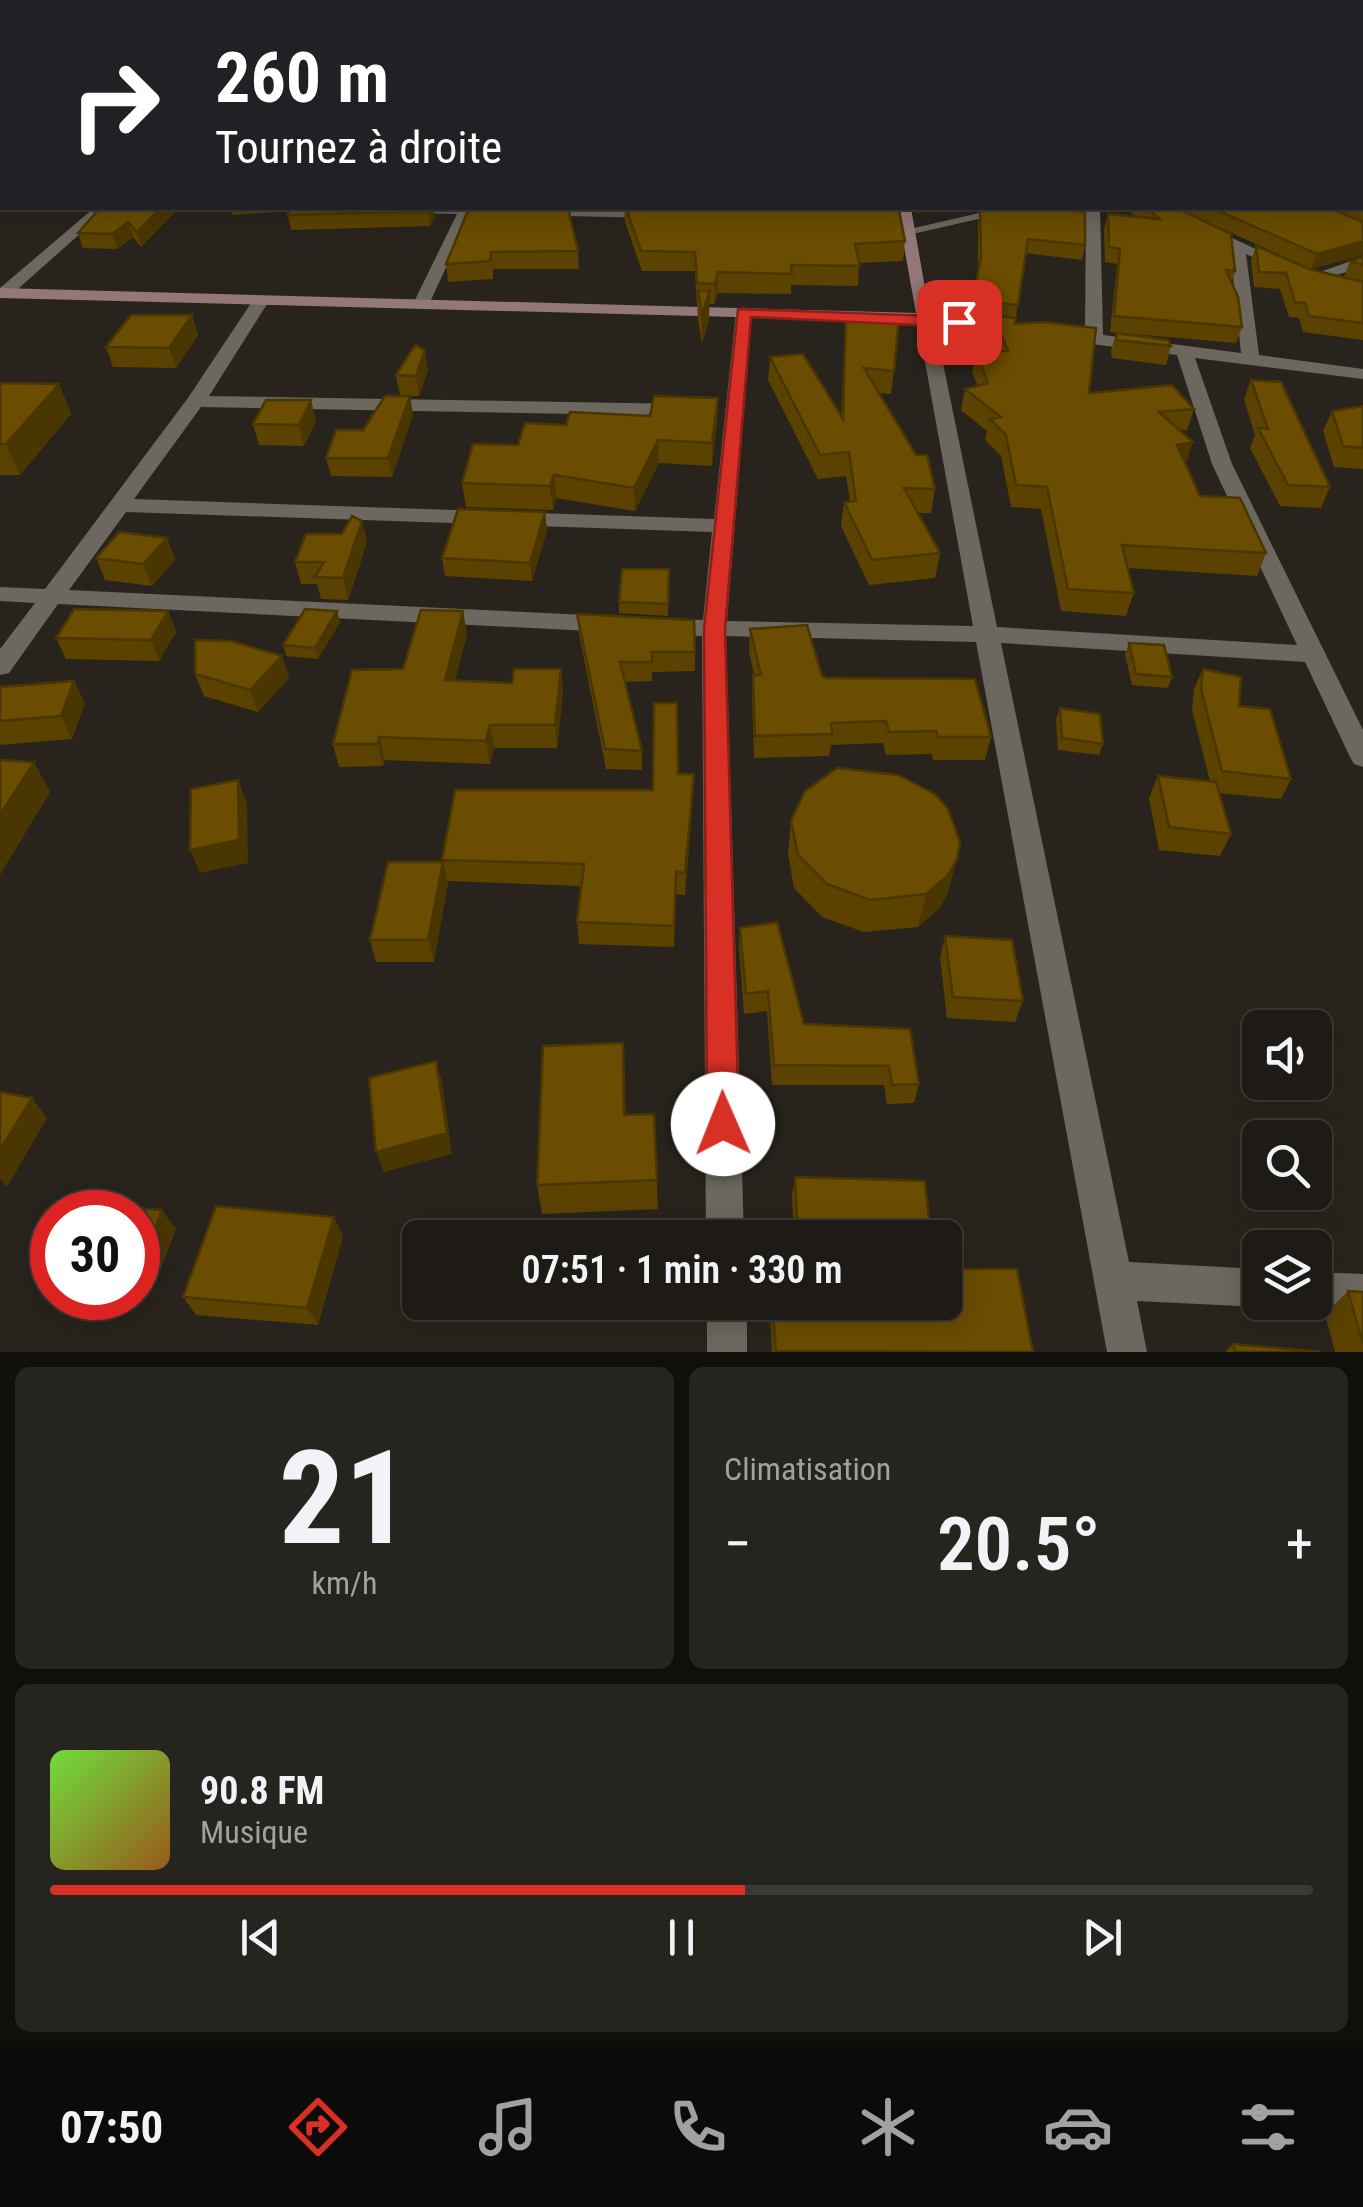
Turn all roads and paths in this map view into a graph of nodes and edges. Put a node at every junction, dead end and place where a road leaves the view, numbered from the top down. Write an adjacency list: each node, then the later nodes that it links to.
1 (100, 210): 14 (street)
2 (466, 210): 16 (street)
3 (509, 210): 7 (street)
4 (1001, 210): 9 (street)
5 (1093, 210): 19 (street)
6 (1162, 210): 10 (street)
7 (683, 214)
8 (888, 220): 9 (street)
9 (906, 220): 18 (street)
10 (1236, 243): 12 (street); 21 (street)
11 (1363, 262): 12 (street)
12 (1310, 278): 13 (street)
13 (1346, 288)
14 (2, 293): 15 (street)
15 (262, 301): 16 (street); 23 (street)
16 (421, 304): 17 (street)
17 (744, 312): 18 (street); 24 (street)
18 (925, 318): 19 (street); 30 (street)
19 (1094, 339): 20 (street)
20 (1184, 350): 21 (street); 31 (street)
21 (1251, 359): 22 (street)
22 (1363, 374)
23 (196, 401): 24 (street); 25 (street)
24 (717, 411): 26 (street)
25 (118, 504): 26 (street); 28 (street)
26 (725, 526): 29 (street)
27 (0, 594): 28 (street)
28 (49, 596): 29 (street); 32 (street)
29 (714, 629): 30 (street); 34 (street)
30 (985, 634): 31 (street); 35 (street)
31 (1315, 654): 33 (street)
32 (0, 667)
33 (1363, 757)
34 (726, 1220)
35 (1114, 1280): 36 (street); 41 (street)
36 (1242, 1287)
37 (1332, 1292): 38 (street)
38 (1363, 1294)
39 (727, 1320): 40 (street)
40 (728, 1352)
41 (1127, 1352)

